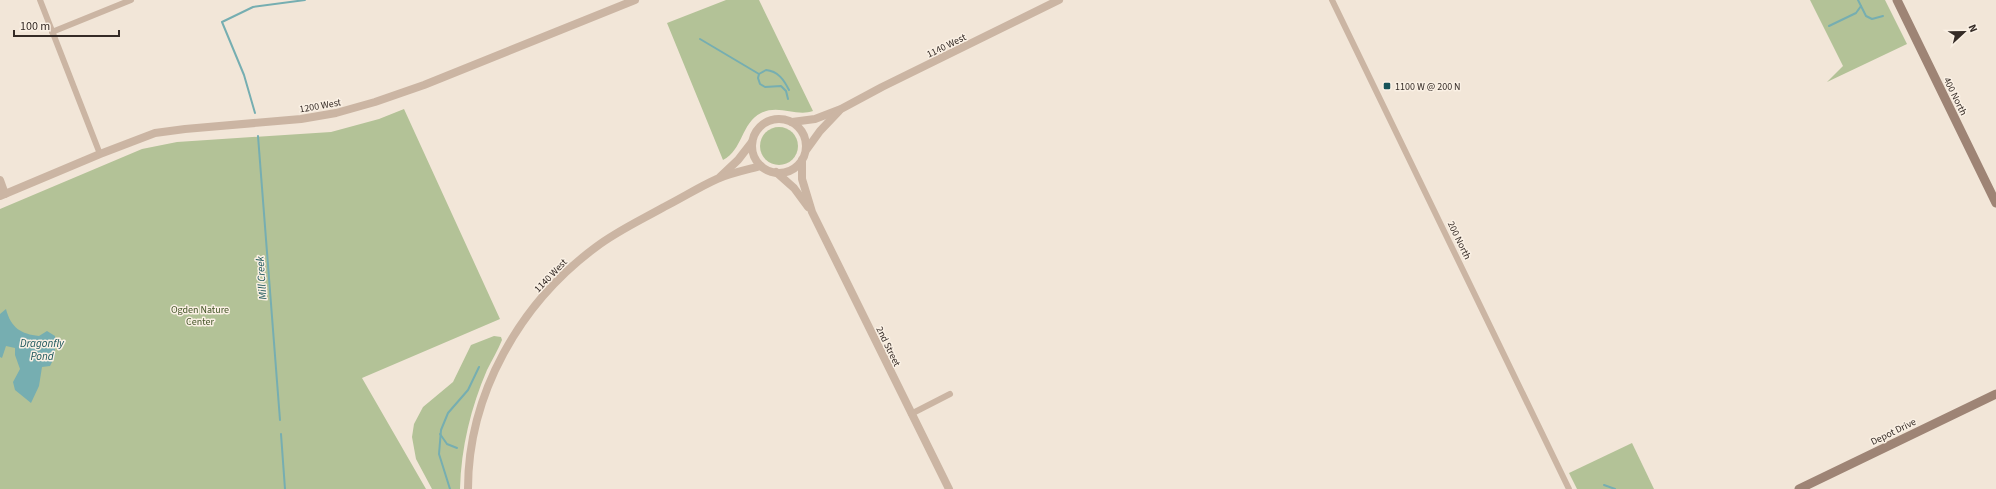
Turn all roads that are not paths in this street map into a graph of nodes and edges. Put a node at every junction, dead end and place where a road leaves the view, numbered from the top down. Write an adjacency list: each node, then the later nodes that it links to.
1 (40, 0): 7 (street)
2 (131, 0): 7 (street)
3 (635, 0): 12 (street, 1200 West)
4 (1059, 0): 8 (street, 1140 West)
5 (1332, 0): 26 (street, 200 North)
6 (1897, 0): 19 (main road, 400 North)
7 (52, 32): 12 (street)
8 (841, 109): 9 (street, 1140 West); 11 (street, 1140 West)
9 (792, 122): 10 (street); 11 (street)
10 (752, 142): 14 (street); 16 (street, 1140 West)
11 (807, 150): 13 (street)
12 (100, 154): 18 (street, 1200 West)
13 (802, 160): 15 (street); 20 (street, 2nd Street)
14 (761, 166): 15 (street); 16 (street, 1140 West)
15 (776, 172): 20 (street, 2nd Street)
16 (718, 178): 24 (street, 1140 West)
17 (0, 180): 18 (street)
18 (3, 195)
19 (1996, 203)
20 (812, 212): 23 (street, 2nd Street)
21 (950, 394): 23 (street)
22 (1996, 394): 27 (main road, Depot Drive)
23 (911, 414): 25 (street, 2nd Street)
24 (468, 489)
25 (948, 489)
26 (1569, 489)
27 (1799, 489)

